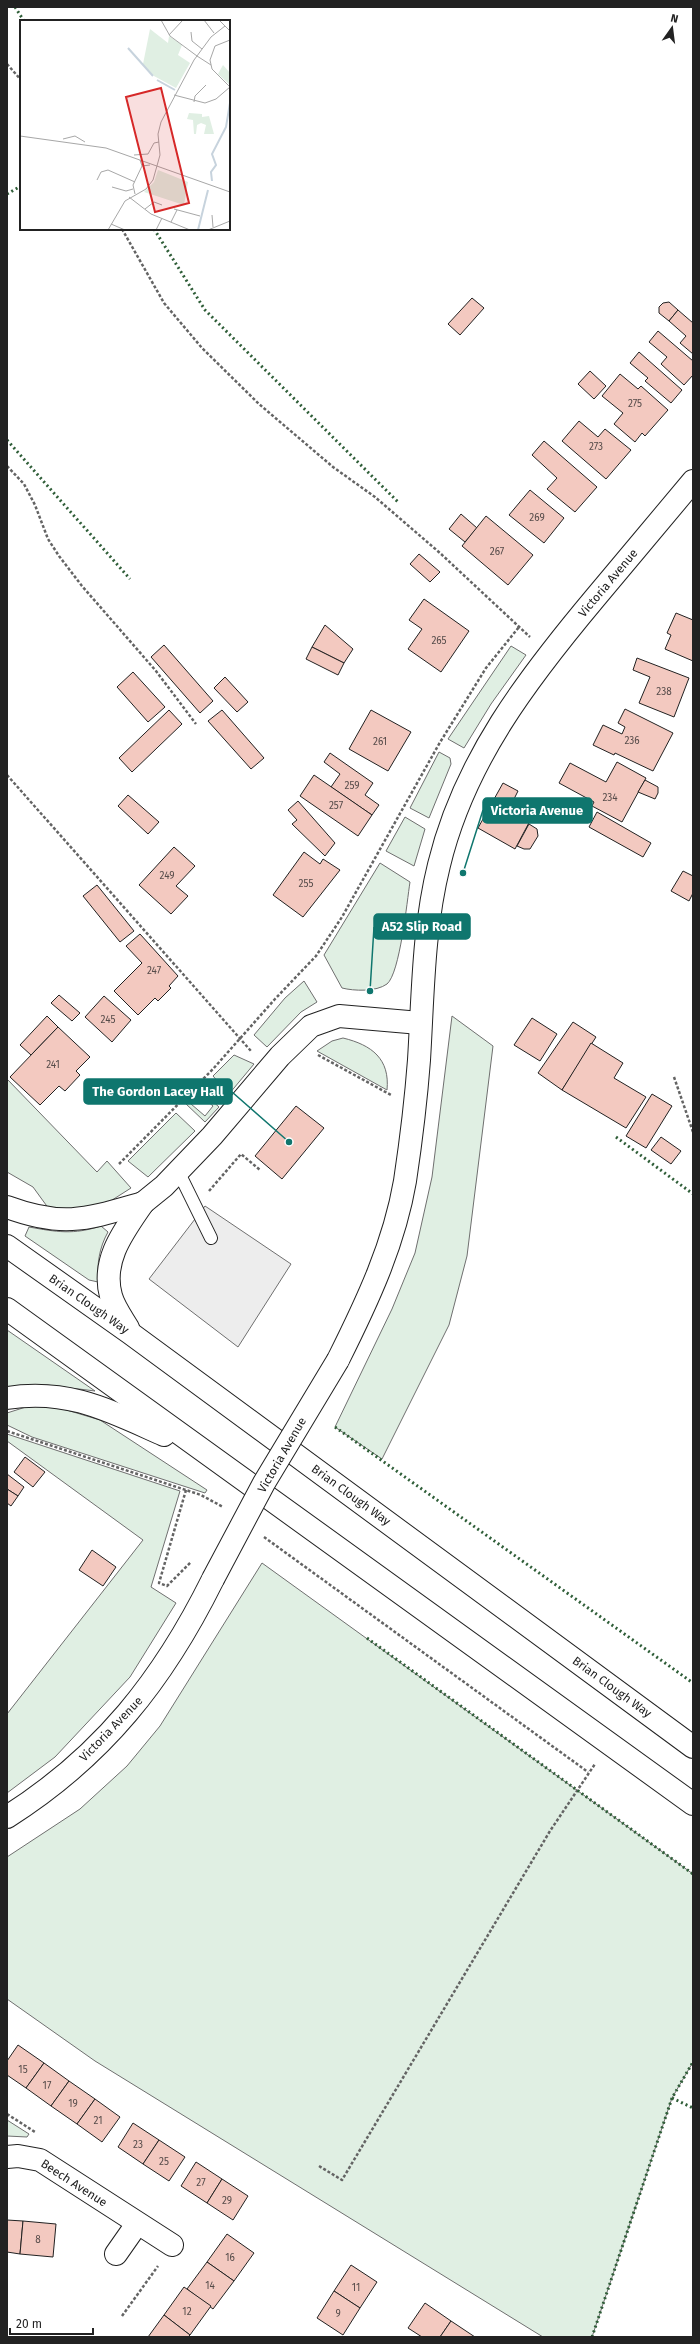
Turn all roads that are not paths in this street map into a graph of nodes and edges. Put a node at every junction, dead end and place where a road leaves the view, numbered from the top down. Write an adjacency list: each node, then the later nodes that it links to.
1 (693, 481): 2 (main road, Victoria Avenue)
2 (420, 1023): 3 (main road); 14 (main road, Victoria Avenue, bridge)
3 (178, 1171): 4 (main road); 6 (lane)
4 (143, 1203): 5 (main road); 9 (main road)
5 (7, 1207)
6 (210, 1238)
7 (7, 1246): 9 (main road, Brian Clough Way)
8 (7, 1309): 11 (main road)
9 (130, 1333): 12 (main road, Brian Clough Way)
10 (7, 1398): 11 (main road)
11 (204, 1452): 13 (main road)
12 (693, 1747)
13 (693, 1804)
14 (7, 1817)
15 (7, 2157): 16 (main road, Beech Avenue)
16 (137, 2224): 17 (main road, Beech Avenue); 18 (main road)
17 (172, 2245)
18 (116, 2254)

